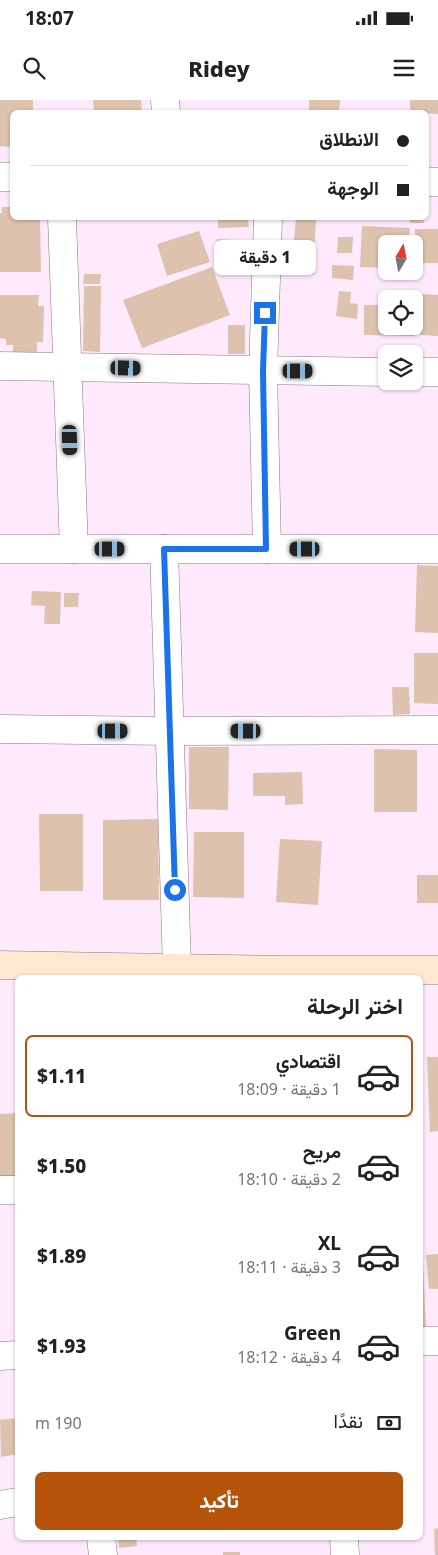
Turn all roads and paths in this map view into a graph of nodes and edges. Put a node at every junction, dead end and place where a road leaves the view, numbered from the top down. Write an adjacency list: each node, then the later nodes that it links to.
1 (62, 220): 4 (street)
2 (268, 220): 5 (street)
3 (0, 366): 4 (street)
4 (67, 367): 5 (street); 10 (street)
5 (263, 371): 6 (street); 12 (street)
6 (378, 372)
7 (423, 372): 8 (street)
8 (438, 372)
9 (0, 549): 10 (street)
10 (74, 549): 11 (street)
11 (164, 549): 12 (street); 16 (street)
12 (266, 549): 13 (street)
13 (438, 549)
14 (0, 730): 16 (street)
15 (438, 730): 16 (street)
16 (170, 731): 18 (street)
17 (0, 965): 20 (street)
18 (177, 968): 20 (street); 21 (street)
19 (438, 970): 21 (street)
20 (28, 971)
21 (284, 974)
22 (0, 1190): 23 (street)
23 (15, 1190)
24 (438, 1341): 25 (street)
25 (423, 1342)
26 (15, 1355): 27 (street)
27 (0, 1356)
28 (15, 1502): 29 (street)
29 (0, 1505)
30 (101, 1540): 32 (street)
31 (344, 1540): 33 (street)
32 (103, 1555)
33 (346, 1555)

